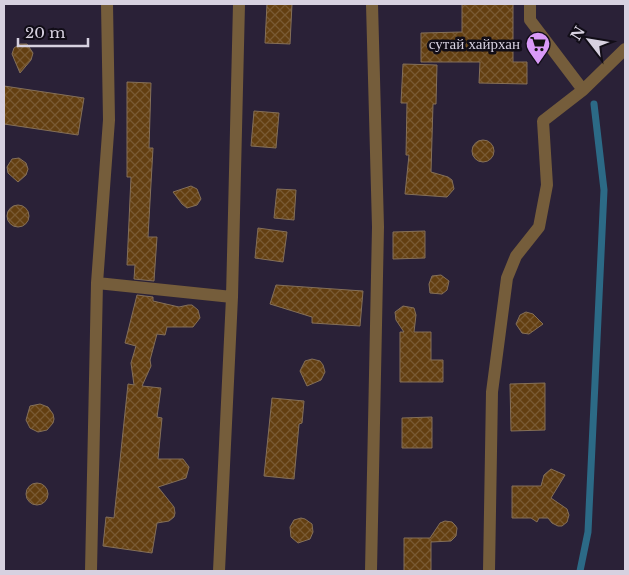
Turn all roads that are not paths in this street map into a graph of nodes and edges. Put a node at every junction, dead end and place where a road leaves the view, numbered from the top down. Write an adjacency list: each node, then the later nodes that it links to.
1 (107, 4): 7 (street)
2 (239, 4): 8 (street)
3 (372, 4): 11 (street)
4 (530, 4): 6 (street)
5 (625, 49): 6 (street)
6 (583, 90): 12 (street)
7 (97, 283): 8 (street); 9 (street)
8 (232, 297): 10 (street)
9 (91, 571)
10 (219, 571)
11 (371, 571)
12 (489, 571)

